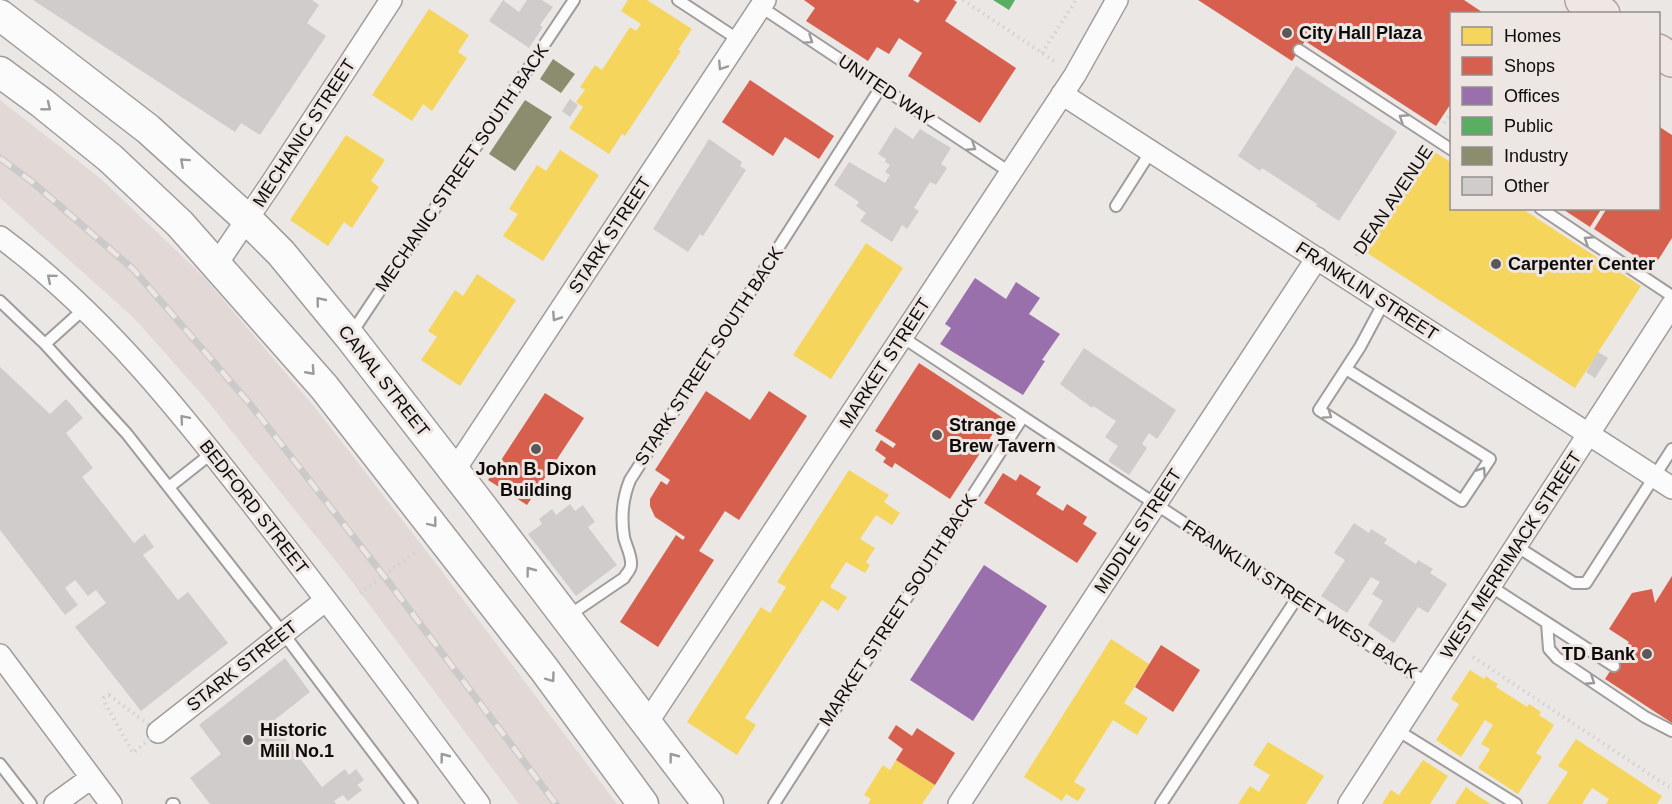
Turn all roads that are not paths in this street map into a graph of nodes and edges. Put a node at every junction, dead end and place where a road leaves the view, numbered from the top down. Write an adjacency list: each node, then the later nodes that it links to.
1 (391, 0): 19 (street, MECHANIC STREET)
2 (574, 0): 28 (lane, MECHANIC STREET SOUTH BACK)
3 (678, 0): 9 (lane)
4 (1117, 0): 13 (street, MARKET STREET)
5 (1582, 0): 7 (main road)
6 (763, 4): 9 (street, STARK STREET); 12 (lane, UNITED WAY, one-way to 12)
7 (1600, 12)
8 (0, 15): 19 (street, CANAL STREET, one-way to 8)
9 (739, 40): 36 (street, STARK STREET, one-way to 36)
10 (1299, 50): 14 (lane, one-way to 10)
11 (0, 72): 22 (street, one-way to 22)
12 (881, 87): 16 (lane, UNITED WAY, one-way to 16); 44 (lane, STARK STREET SOUTH BACK)
13 (1062, 94): 15 (street, FRANKLIN STREET); 16 (street, MARKET STREET)
14 (1450, 149)
15 (1151, 151): 17 (lane); 21 (street, FRANKLIN STREET)
16 (1011, 173): 29 (street, MARKET STREET)
17 (1116, 206)
18 (1543, 210): 23 (lane, one-way to 18)
19 (248, 219): 22 (street, MECHANIC STREET); 28 (street, CANAL STREET, one-way to 19)
20 (0, 237): 27 (street, BEDFORD STREET, one-way to 20)
21 (1317, 258): 25 (street, FRANKLIN STREET); 39 (street, MIDDLE STREET)
22 (216, 265): 61 (street, one-way to 61)
23 (1672, 296)
24 (0, 301): 30 (lane)
25 (1384, 302): 31 (lane); 33 (street, FRANKLIN STREET)
26 (1672, 305): 33 (street, WEST MERRIMACK STREET)
27 (85, 308): 30 (lane); 35 (street, BEDFORD STREET, one-way to 27)
28 (350, 337): 36 (street, CANAL STREET)
29 (902, 338): 32 (lane, FRANKLIN STREET WEST BACK); 50 (street, MARKET STREET)
30 (45, 344): 38 (lane)
31 (1346, 369): 31 (lane, one-way to 31)
32 (1023, 417): 39 (lane, FRANKLIN STREET WEST BACK); 63 (lane, MARKET STREET SOUTH BACK)
33 (1588, 434): 37 (street, FRANKLIN STREET); 40 (street, WEST MERRIMACK STREET)
34 (1672, 449): 37 (lane)
35 (212, 453): 38 (lane); 43 (street, BEDFORD STREET)
36 (454, 471): 44 (street, CANAL STREET, one-way to 36)
37 (1663, 482): 40 (lane)
38 (169, 487): 46 (lane)
39 (1155, 504): 42 (lane, FRANKLIN STREET WEST BACK); 64 (street, MIDDLE STREET)
40 (1516, 546): 41 (street, WEST MERRIMACK STREET)
41 (1490, 586): 45 (lane); 49 (street, WEST MERRIMACK STREET)
42 (1298, 598): 49 (lane, FRANKLIN STREET WEST BACK); 65 (lane)
43 (326, 600): 46 (street, STARK STREET); 60 (street, BEDFORD STREET, one-way to 43)
44 (566, 618): 50 (street, CANAL STREET)
45 (1547, 623): 48 (lane); 52 (lane, one-way to 52)
46 (283, 633): 53 (street, STARK STREET); 59 (lane)
47 (0, 655): 55 (street)
48 (1614, 666)
49 (1427, 683): 51 (street, WEST MERRIMACK STREET)
50 (647, 723): 62 (street, CANAL STREET, one-way to 50)
51 (1397, 730): 66 (street, WEST MERRIMACK STREET); 67 (lane)
52 (1672, 731)
53 (158, 732)
54 (0, 764): 56 (lane)
55 (91, 778): 57 (street); 58 (street)
56 (31, 804)
57 (55, 804)
58 (111, 804)
59 (412, 804)
60 (479, 804)
61 (643, 804)
62 (708, 804)
63 (774, 804)
64 (959, 804)
65 (1161, 804)
66 (1349, 804)
67 (1516, 804)

